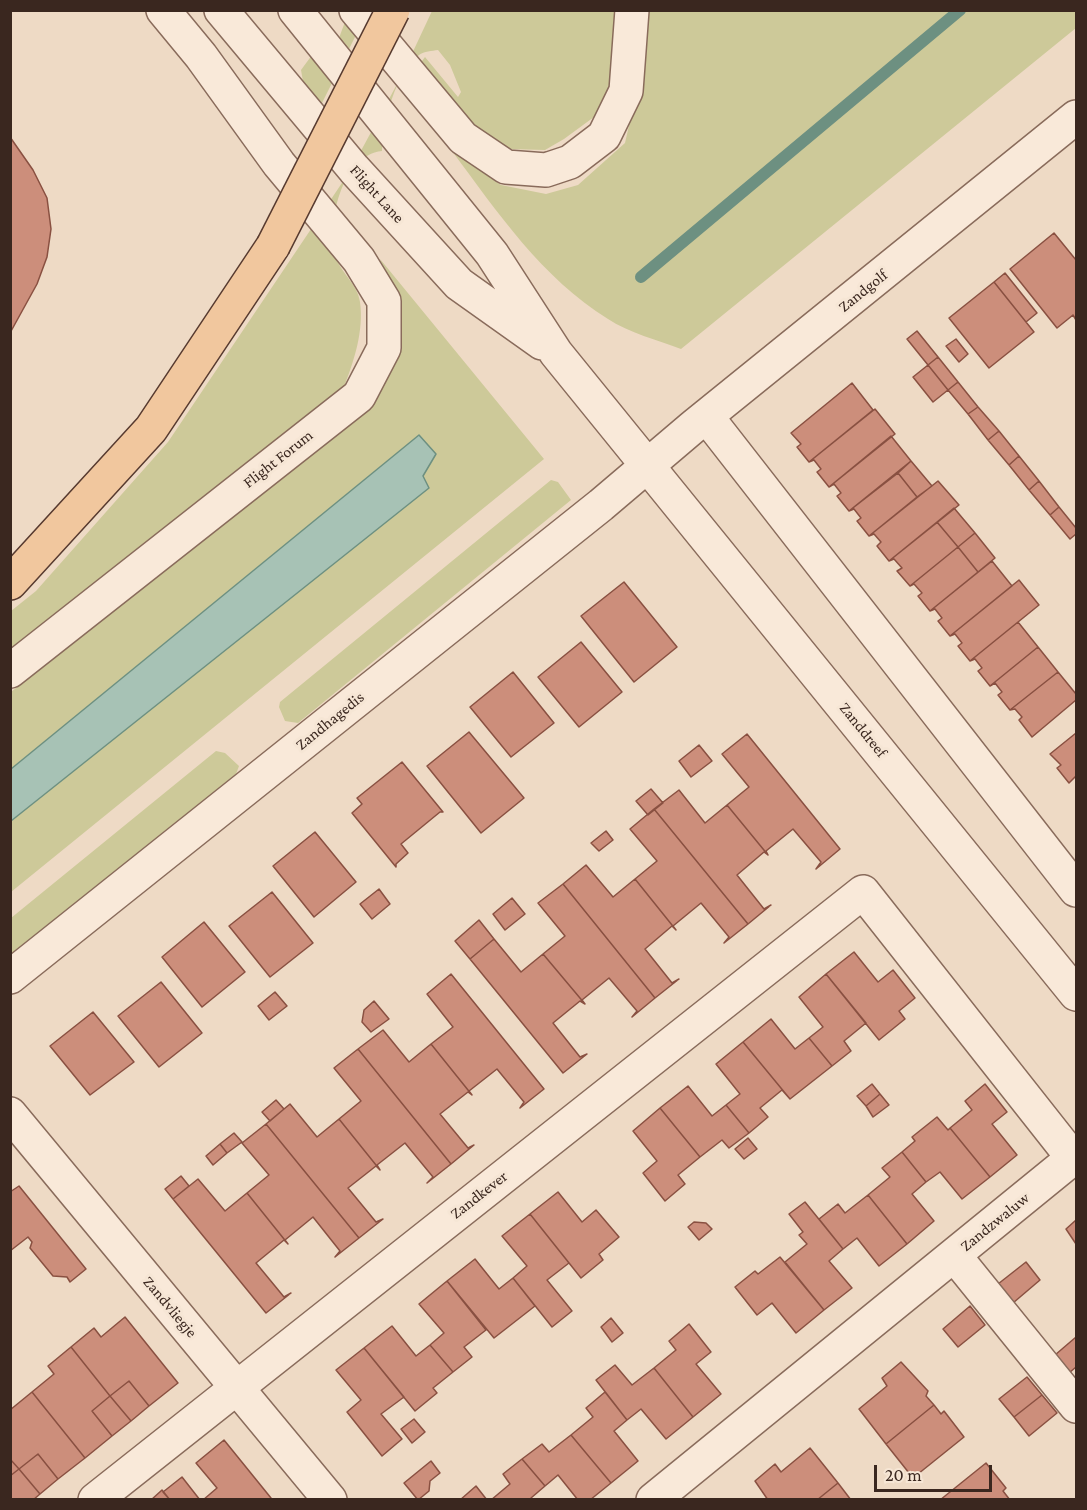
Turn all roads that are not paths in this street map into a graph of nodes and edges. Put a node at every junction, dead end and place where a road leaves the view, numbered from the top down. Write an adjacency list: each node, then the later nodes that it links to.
1 (138, 10): 8 (street)
2 (163, 10): 8 (street, Flight Forum)
3 (221, 10): 10 (street, Flight Lane)
4 (295, 10): 10 (street, Flight Lane)
5 (356, 10): 7 (street)
6 (393, 10): 13 (main road, bridge)
7 (632, 10)
8 (201, 56): 14 (street, Flight Forum)
9 (1077, 117): 11 (street, Zandgolf)
10 (556, 353): 12 (street, Flight Lane)
11 (707, 417): 12 (street, Zandgolf); 15 (street)
12 (649, 466): 17 (street, Zandhagedis); 18 (street, Zanddreef)
13 (10, 583)
14 (10, 671)
15 (1077, 890)
16 (863, 892): 20 (street, Zandzwaluw); 21 (street, Zandkever)
17 (10, 977)
18 (1077, 994)
19 (10, 1114): 21 (street, Zandvliegje)
20 (954, 1255): 22 (street); 25 (street, Zandzwaluw)
21 (236, 1387): 23 (street, Zandkever); 24 (street, Zandvliegje)
22 (1077, 1406)
23 (95, 1500)
24 (330, 1500)
25 (653, 1500)

